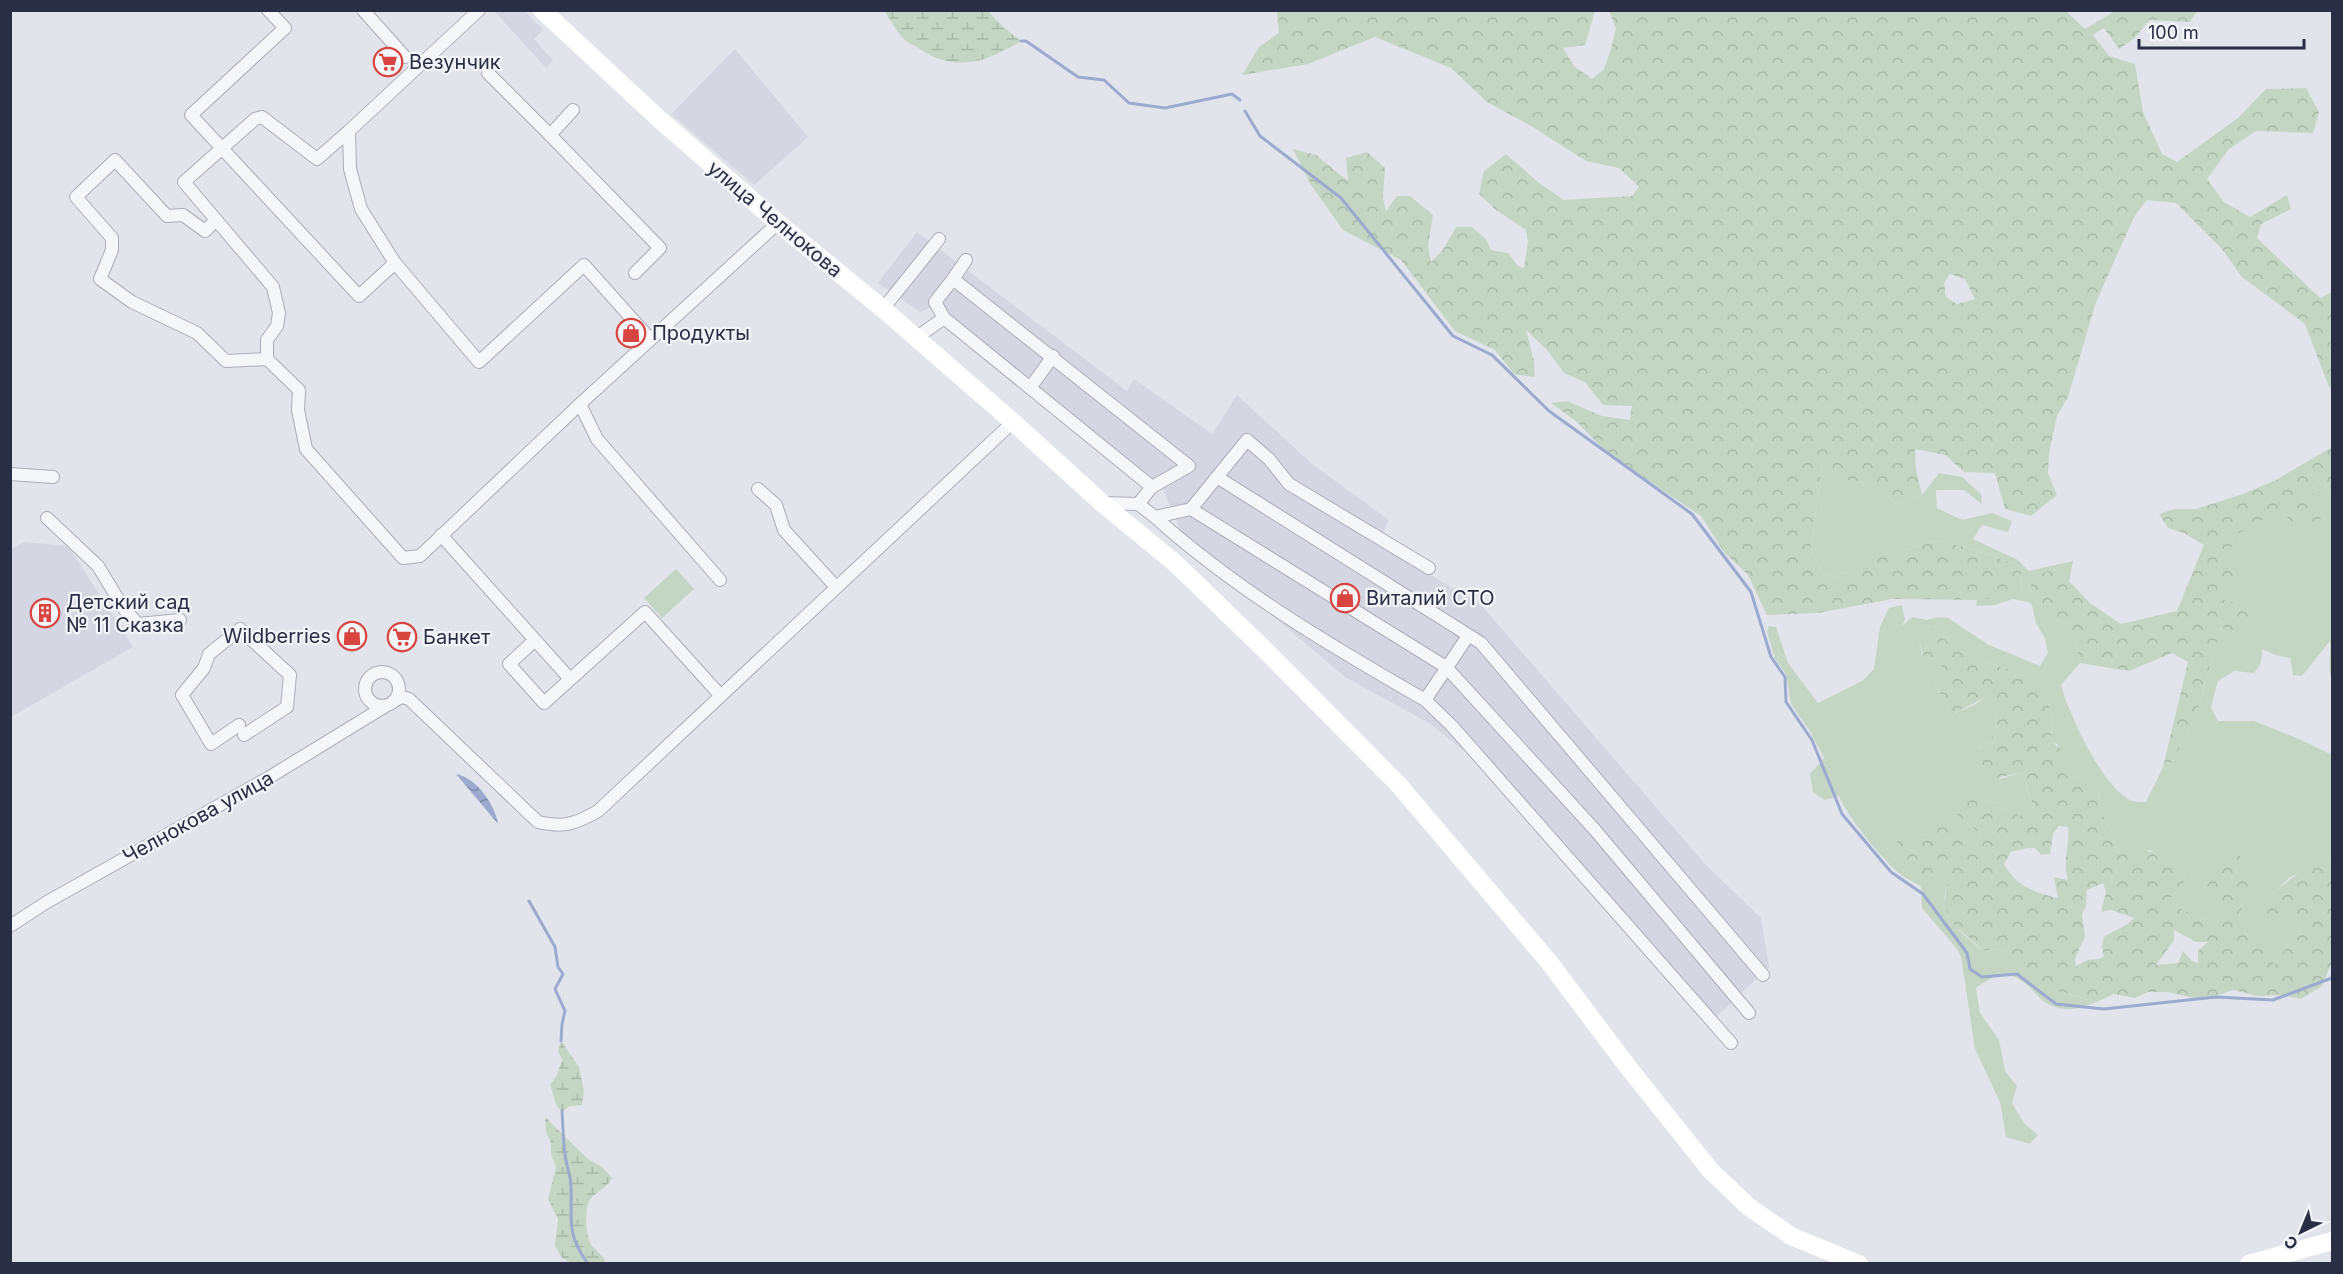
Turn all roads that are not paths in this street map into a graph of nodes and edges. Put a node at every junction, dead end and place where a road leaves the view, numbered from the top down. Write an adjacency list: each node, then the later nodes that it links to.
1 (268, 10): 10 (street)
2 (363, 10): 5 (street)
3 (479, 10): 8 (street)
4 (542, 10): 12 (main road, улица Челнокова)
5 (405, 57)
6 (488, 73): 9 (street)
7 (573, 110): 9 (street)
8 (349, 130): 10 (street); 15 (street)
9 (550, 135): 16 (street)
10 (222, 148): 11 (street); 15 (street)
11 (216, 220): 23 (street); 23 (street)
12 (778, 223): 18 (main road, улица Челнокова); 21 (street)
13 (939, 239): 18 (street)
14 (966, 260): 17 (street)
15 (395, 263): 21 (street)
16 (635, 273)
17 (953, 279): 19 (street); 22 (street)
18 (883, 309): 20 (main road, улица Челнокова)
19 (944, 318): 20 (street); 24 (street)
20 (916, 338): 26 (main road, улица Челнокова)
21 (650, 339): 25 (street)
22 (1053, 356): 24 (street); 30 (street)
23 (267, 359): 37 (street)
24 (1030, 388): 30 (street)
25 (580, 404): 37 (street); 39 (street)
26 (1013, 422): 32 (main road, улица Челнокова); 40 (street)
27 (10, 474): 28 (street)
28 (53, 477)
29 (1217, 477): 34 (street); 38 (street); 42 (street)
30 (1152, 487): 33 (street)
31 (758, 489): 40 (street)
32 (1102, 503): 33 (street); 54 (main road, улица Челнокова)
33 (1138, 504): 35 (street)
34 (1191, 509): 35 (street); 44 (street)
35 (1155, 517): 47 (street)
36 (47, 518): 41 (street)
37 (441, 535): 43 (street)
38 (1429, 568)
39 (720, 580)
40 (836, 587): 46 (street)
41 (180, 620)
42 (1468, 636): 44 (street); 50 (street)
43 (535, 640): 45 (street); 45 (street)
44 (1446, 667): 47 (street); 51 (street)
45 (570, 680): 46 (street)
46 (720, 695): 49 (street, Челнокова улица)
47 (1425, 700): 52 (street)
48 (241, 730): 48 (street)
49 (10, 926)
50 (1763, 975)
51 (1749, 1013)
52 (1731, 1043)
53 (2332, 1241): 55 (main road)
54 (1859, 1263)
55 (2249, 1263)

